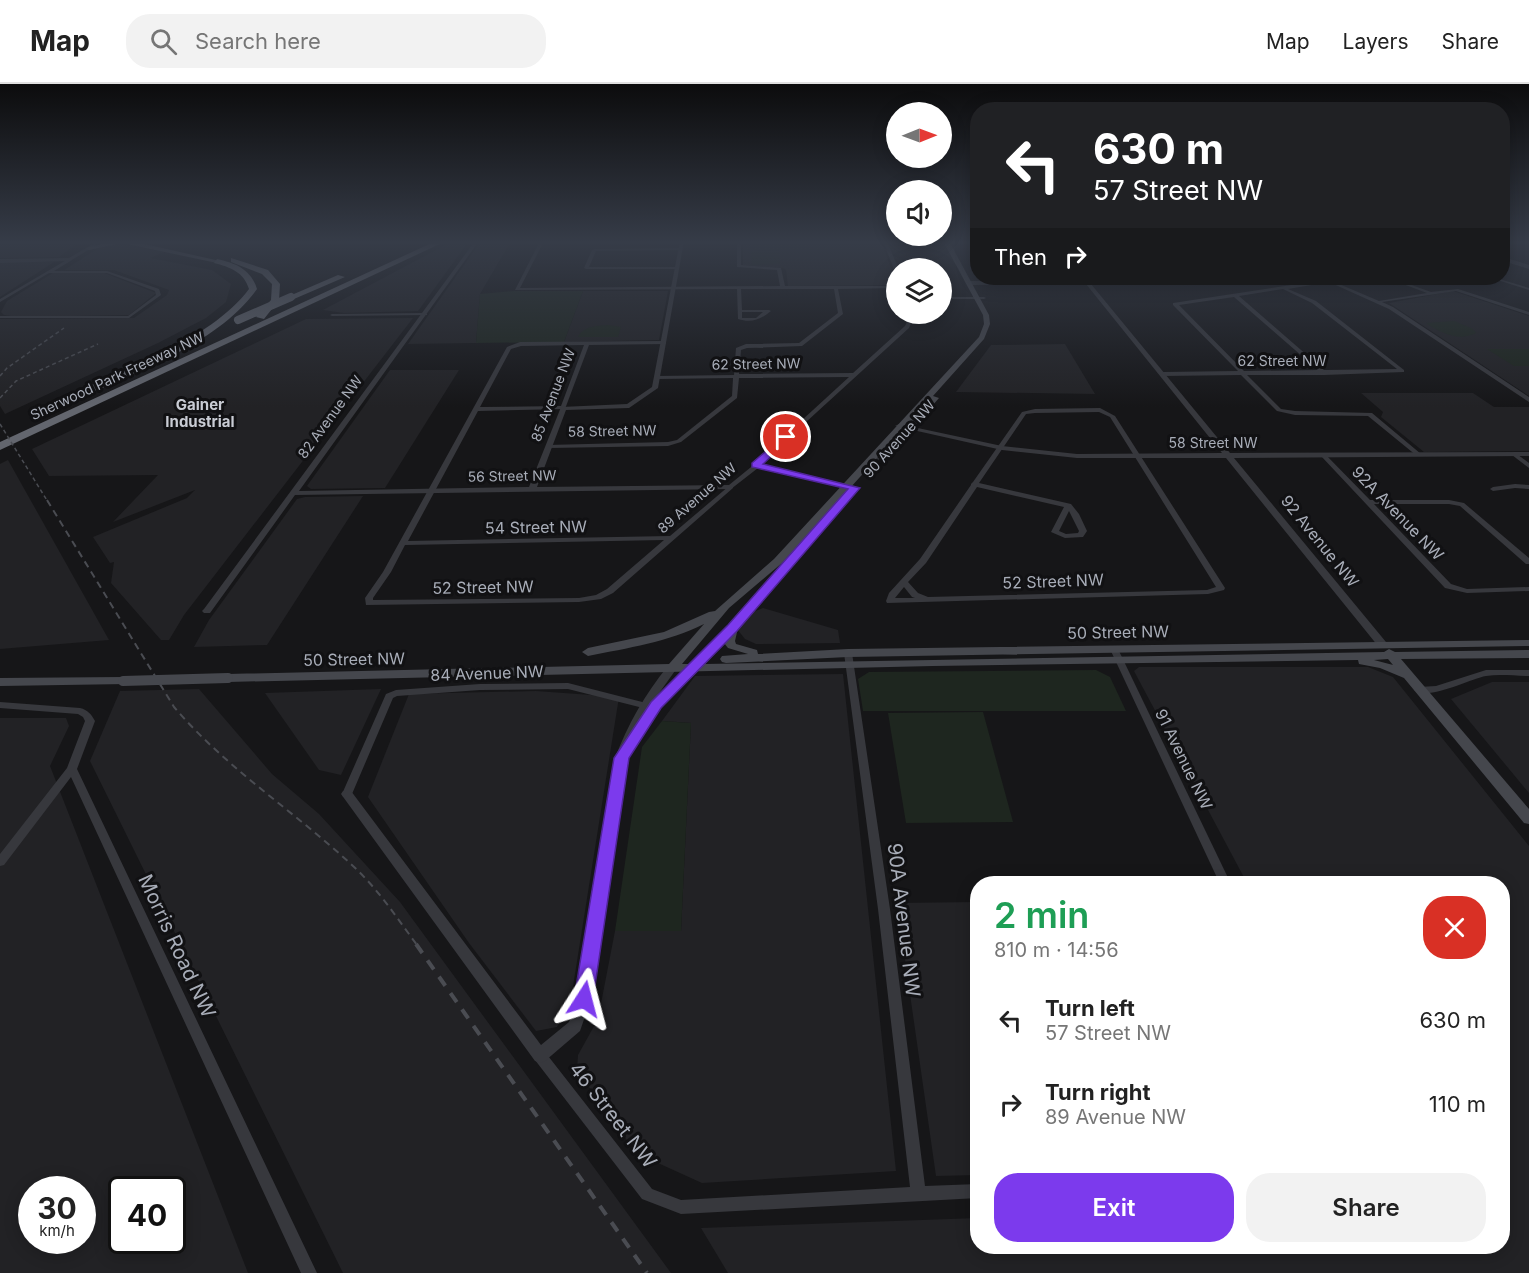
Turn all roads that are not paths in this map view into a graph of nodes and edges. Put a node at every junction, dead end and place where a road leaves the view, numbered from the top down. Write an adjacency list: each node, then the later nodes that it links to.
1 (157, 296): 24 (street)
2 (250, 296): 36 (highway)
3 (275, 296): 28 (highway)
4 (292, 296): 36 (highway, Sherwood Park Freeway NW, bridge)
5 (322, 296): 28 (highway, Sherwood Park Freeway NW)
6 (437, 296): 21 (street, 82 Avenue NW)
7 (672, 296): 26 (street)
8 (739, 296): 20 (street)
9 (838, 296): 33 (street)
10 (1099, 296): 31 (street, 92 Avenue NW)
11 (1232, 296): 29 (street)
12 (1236, 296): 30 (street)
13 (1301, 296): 30 (street, 62 Street NW)
14 (1367, 296): 19 (street)
15 (1412, 296): 19 (street)
16 (1476, 296): 22 (street)
17 (952, 298): 18 (street)
18 (981, 298): 39 (main road, 90 Avenue NW); 40 (main road, 90 Avenue NW)
19 (1381, 302): 35 (street)
20 (740, 311): 20 (street)
21 (425, 314): 23 (street); 60 (street, 82 Avenue NW)
22 (1529, 314)
23 (332, 315)
24 (0, 317)
25 (908, 324): 32 (street, 89 Avenue NW)
26 (663, 343): 27 (street); 34 (street)
27 (587, 344): 37 (street, 85 Avenue NW); 38 (street)
28 (185, 360): 42 (highway, Sherwood Park Freeway NW)
29 (1242, 373): 30 (street, 62 Street NW); 31 (street, 62 Street NW); 48 (street)
30 (1324, 373)
31 (1162, 374): 50 (street, 92 Avenue NW)
32 (854, 375): 33 (street, 62 Street NW); 51 (street, 89 Avenue NW)
33 (738, 376): 34 (street, 62 Street NW); 43 (street, 58 Street NW)
34 (658, 377): 37 (street)
35 (1529, 400)
36 (63, 404): 41 (highway, Sherwood Park Freeway NW)
37 (563, 408): 38 (street); 43 (street, 85 Avenue NW)
38 (475, 409): 59 (street)
39 (899, 426): 40 (street, 58 Street NW); 55 (main road, 90 Avenue NW)
40 (909, 428): 44 (street, 58 Street NW); 55 (main road, 90 Avenue NW)
41 (0, 435)
42 (0, 446)
43 (549, 446): 57 (street, 85 Avenue NW)
44 (1002, 448): 49 (street, 58 Street NW); 49 (street); 53 (street)
45 (1514, 454): 46 (street, 58 Street NW); 48 (street, 58 Street NW); 52 (street)
46 (1529, 454)
47 (1323, 455): 48 (street, 58 Street NW); 50 (street, 58 Street NW); 61 (street, 92A Avenue NW)
48 (1419, 455)
49 (1138, 456): 50 (street, 58 Street NW); 69 (street, 52 Street NW)
50 (1230, 456): 74 (street, 92 Avenue NW)
51 (756, 465): 54 (street, 89 Avenue NW); 55 (street)
52 (1529, 466)
53 (974, 484): 62 (street); 66 (street)
54 (731, 487): 57 (street, 56 Street NW); 63 (street, 89 Avenue NW)
55 (851, 487): 70 (main road, 90 Avenue NW); 72 (main road, 90 Avenue NW)
56 (1529, 487): 58 (street)
57 (532, 489): 59 (street, 56 Street NW)
58 (1492, 489)
59 (431, 491): 60 (street, 56 Street NW); 64 (street)
60 (294, 493): 71 (street, 82 Avenue NW)
61 (1369, 502): 65 (street); 67 (street, 92A Avenue NW)
62 (1068, 506)
63 (671, 538): 64 (street, 54 Street NW); 68 (street, 89 Avenue NW)
64 (402, 543): 68 (street, 52 Street NW)
65 (1529, 562)
66 (905, 583): 69 (street); 69 (street, 52 Street NW)
67 (1529, 589)
68 (598, 597)
69 (926, 600)
70 (722, 609): 75 (main road); 84 (main road, 90 Avenue NW)
71 (207, 611)
72 (732, 628): 78 (main road); 83 (main road, 90 Avenue NW)
73 (1529, 643): 74 (main road, 50 Street NW)
74 (1382, 644): 76 (main road, 50 Street NW); 79 (main road, 92 Avenue NW)
75 (588, 652)
76 (1116, 654): 80 (main road, 50 Street NW); 81 (main road, 50 Street NW); 94 (street, 91 Avenue NW)
77 (1529, 654): 79 (main road, 50 Street NW)
78 (769, 655): 81 (main road, 50 Street NW); 82 (main road, 50 Street NW)
79 (1391, 655): 80 (main road, 50 Street NW); 87 (main road, 92 Avenue NW)
80 (1329, 656): 87 (main road)
81 (849, 659): 82 (main road, 50 Street NW); 97 (street, 90A Avenue NW)
82 (709, 666): 83 (main road, 50 Street NW)
83 (695, 667): 84 (main road, 50 Street NW); 89 (street, 90 Avenue NW)
84 (672, 668): 86 (main road, 50 Street NW, bridge); 89 (street, 90 Avenue NW)
85 (1529, 673): 87 (street)
86 (0, 682)
87 (1416, 686): 92 (main road, 92 Avenue NW)
88 (0, 705): 90 (street)
89 (649, 707): 91 (street, 84 Avenue NW); 95 (street, 90 Avenue NW)
90 (72, 769): 93 (street); 98 (street, Morris Road NW)
91 (347, 794): 95 (street, 46 Street NW)
92 (1529, 819)
93 (0, 862)
94 (1222, 876)
95 (540, 1056): 97 (street, 46 Street NW)
96 (970, 1191): 97 (street, 46 Street NW)
97 (918, 1192)
98 (309, 1273)

